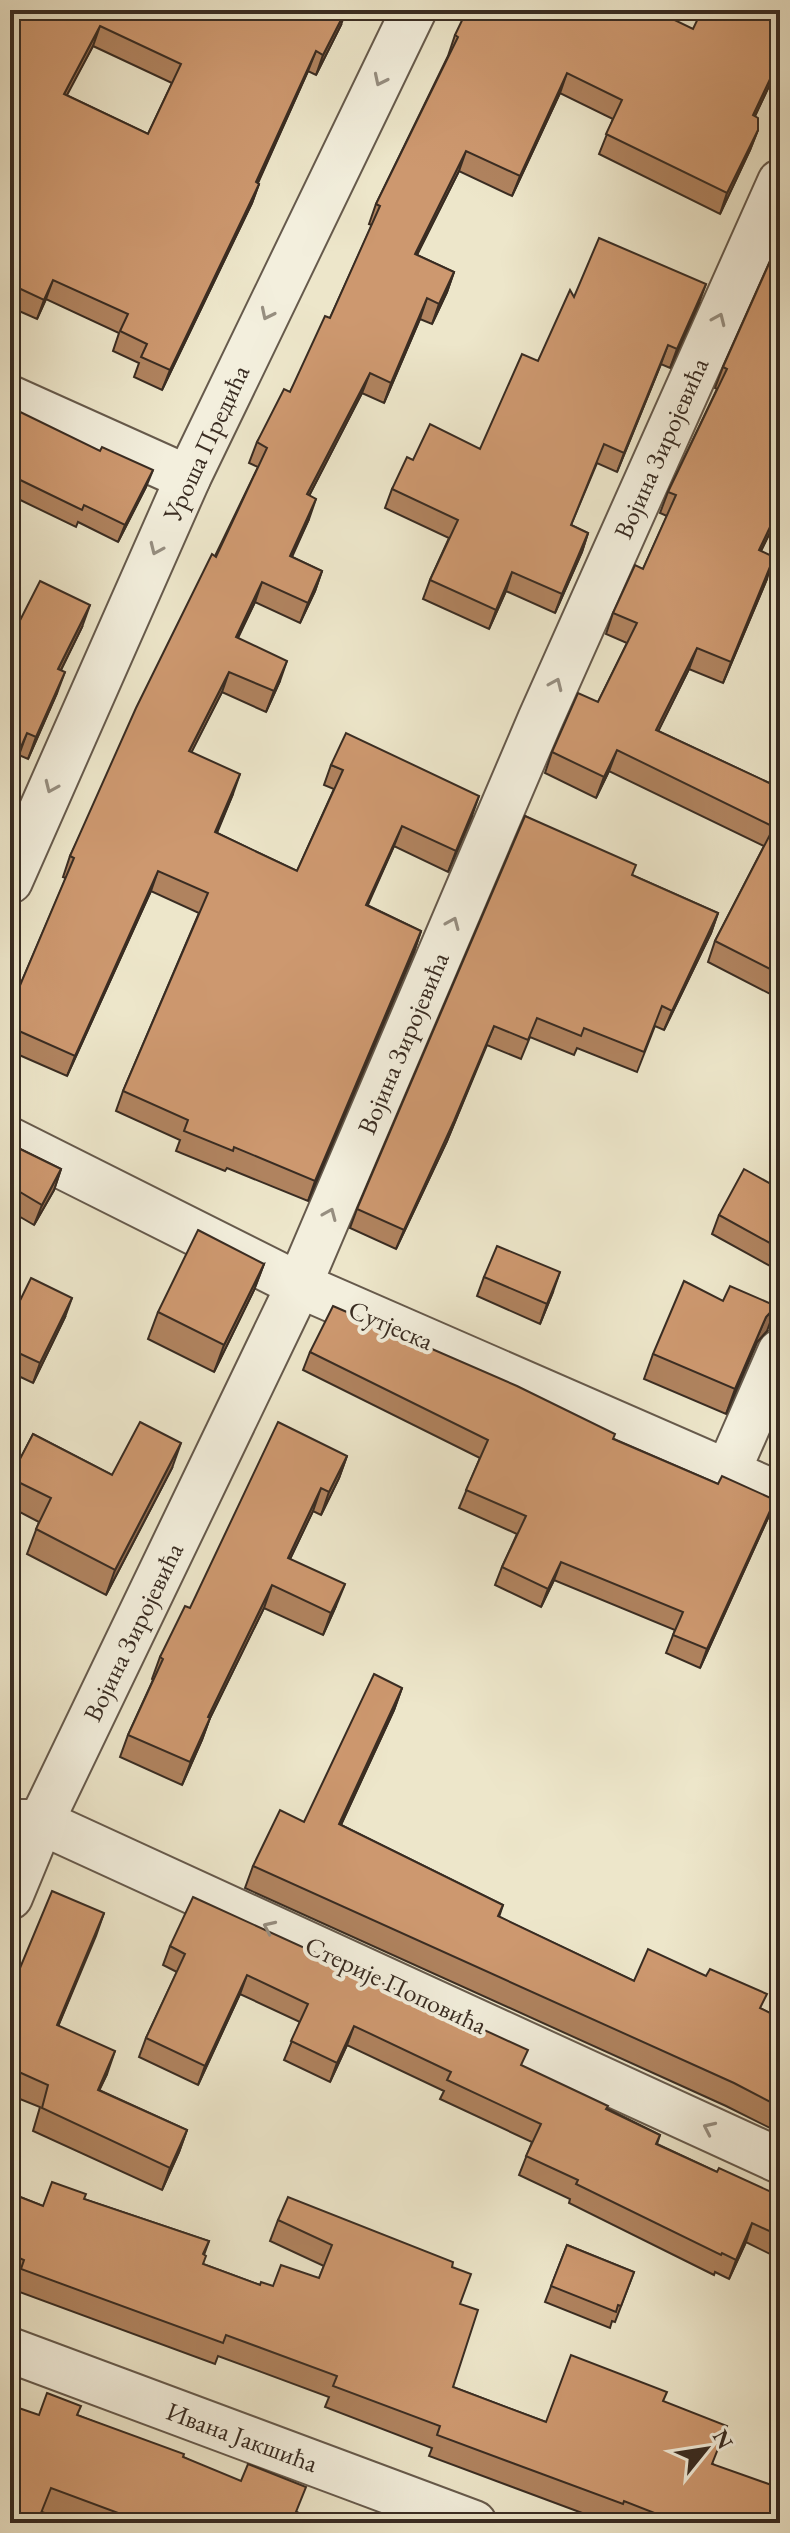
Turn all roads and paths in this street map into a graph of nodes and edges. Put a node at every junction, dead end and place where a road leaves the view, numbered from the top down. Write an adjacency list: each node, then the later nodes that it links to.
1 (414, 10): 4 (street, Уроша Предића, one-way to 4)
2 (780, 182): 7 (street, Војина Зиројевића, one-way to 2)
3 (10, 398): 4 (street)
4 (188, 478): 5 (street, Уроша Предића, one-way to 5)
5 (10, 881)
6 (10, 1140): 7 (street, Сутјеска)
7 (299, 1285): 9 (street, Сутјеска); 11 (street, Војина Зиројевића)
8 (780, 1352): 9 (street)
9 (728, 1471): 10 (street, Сутјеска)
10 (780, 1495)
11 (25, 1822): 12 (street, Војина Зиројевића); 13 (street, Стерије Поповића, one-way to 11)
12 (10, 1897)
13 (780, 2161)
14 (10, 2350): 15 (street, Ивана Јакшића)
15 (474, 2523)

